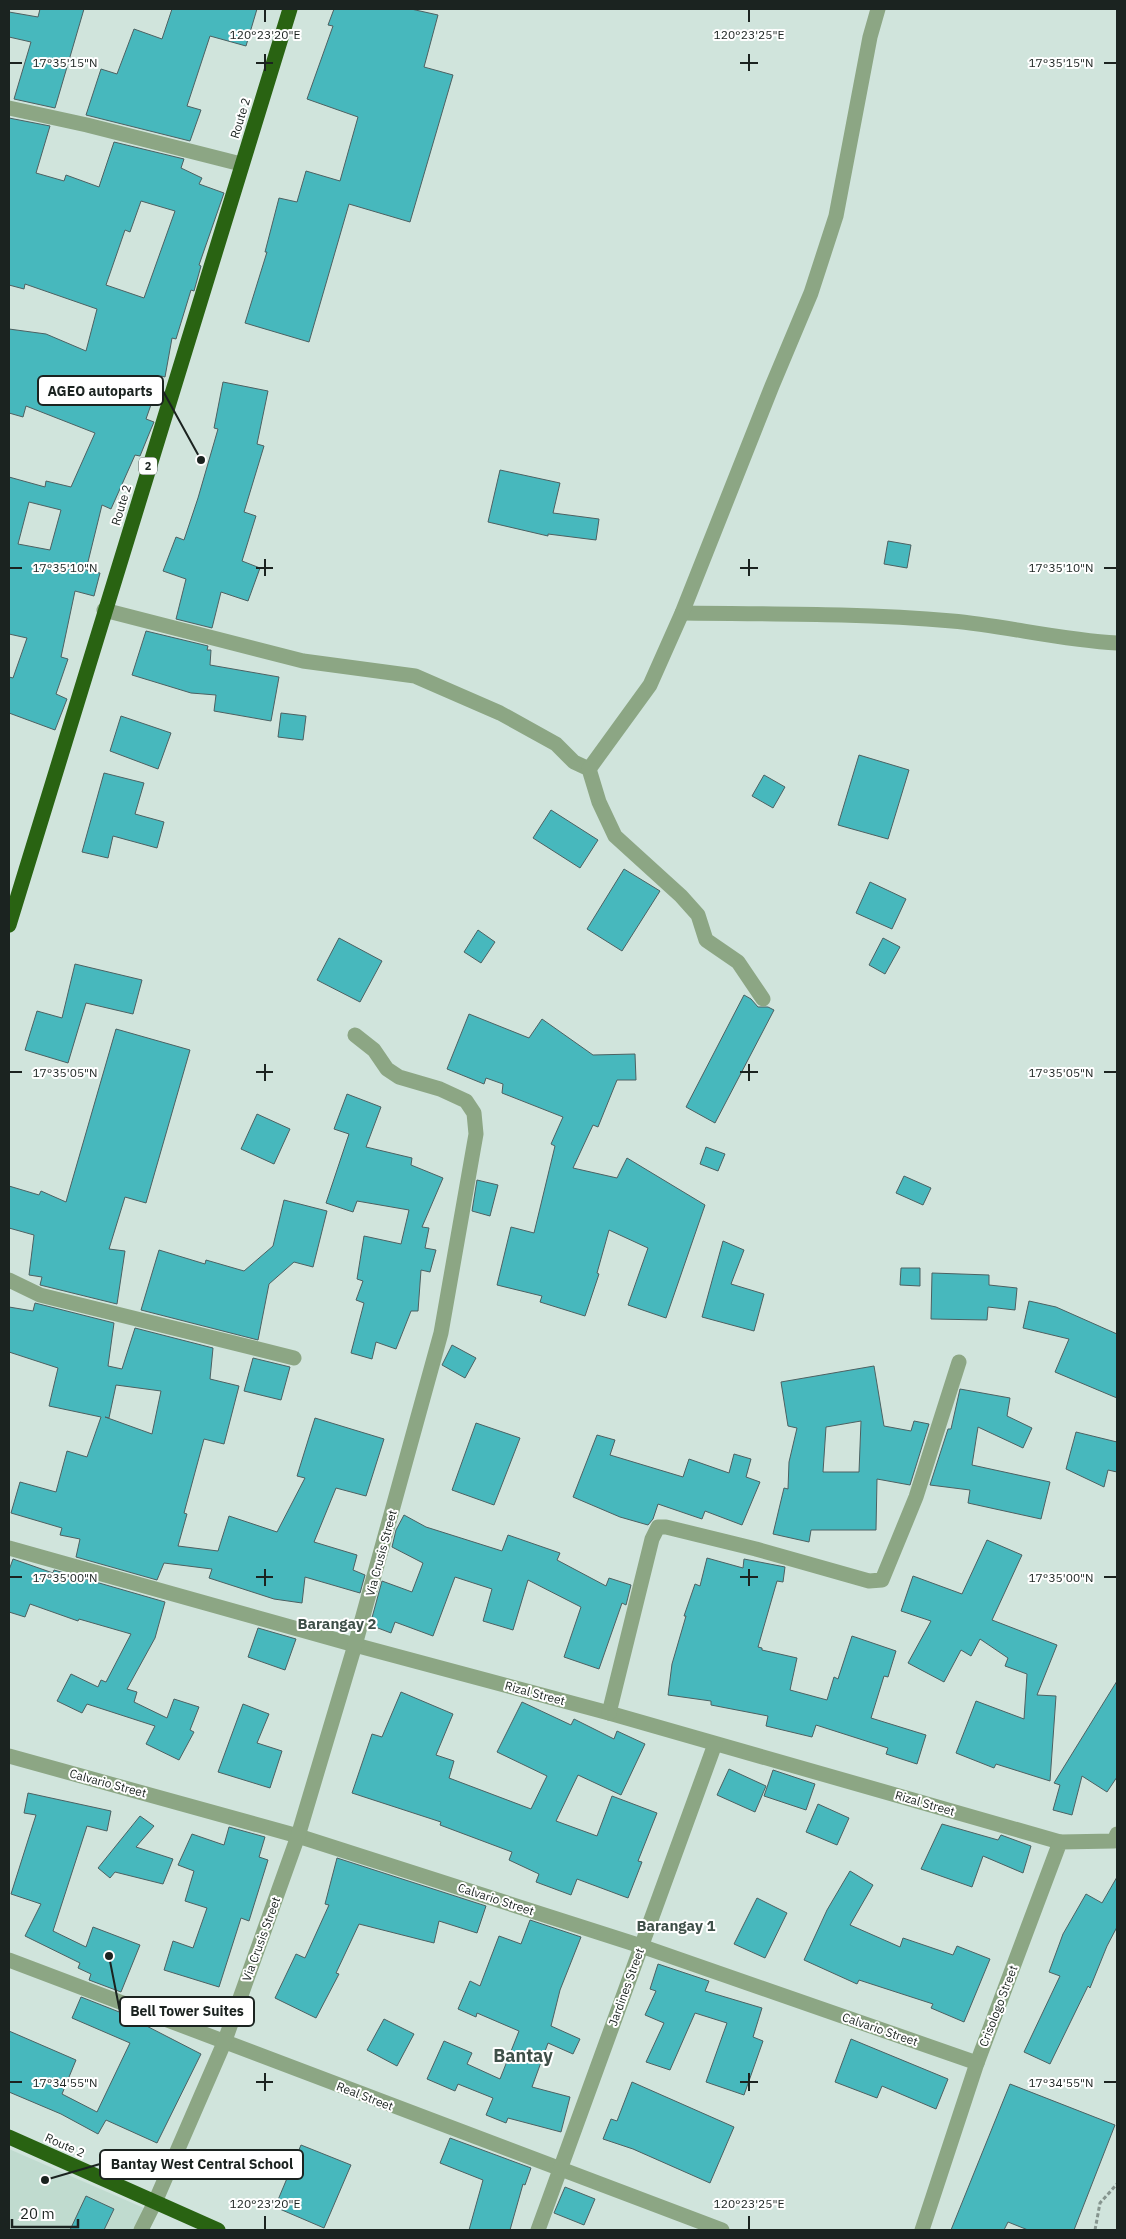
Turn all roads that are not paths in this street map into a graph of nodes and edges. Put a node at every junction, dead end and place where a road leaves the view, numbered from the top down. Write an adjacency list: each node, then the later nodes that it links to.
1 (290, 9): 4 (highway, Route 2 / 2)
2 (878, 9): 6 (street)
3 (9, 108): 4 (street)
4 (241, 164): 5 (highway, Route 2 / 2)
5 (104, 610): 8 (street); 9 (highway, Route 2 / 2)
6 (682, 613): 7 (street); 8 (street)
7 (1117, 643)
8 (589, 769): 10 (street)
9 (9, 924)
10 (763, 999)
11 (355, 1035): 16 (street, Via Crusis Street)
12 (9, 1280): 13 (street)
13 (294, 1358)
14 (959, 1362): 17 (street)
15 (9, 1548): 16 (street, Rizal Street)
16 (355, 1645): 17 (street, Rizal Street); 20 (street, Via Crusis Street)
17 (609, 1713): 18 (street, Rizal Street)
18 (714, 1744): 22 (street, Rizal Street); 23 (street, Jardines Street)
19 (9, 1756): 20 (street, Calvario Street)
20 (298, 1836): 23 (street, Calvario Street); 25 (street, Via Crusis Street)
21 (1116, 1839): 22 (street)
22 (1060, 1842): 26 (street, Crisologo Street)
23 (641, 1946): 26 (street, Calvario Street); 28 (street, Jardines Street)
24 (9, 1960): 25 (street, Real Street)
25 (224, 2043): 28 (street, Real Street); 29 (street, Via Crusis Street)
26 (977, 2063): 34 (street, Crisologo Street)
27 (9, 2137): 29 (highway, Route 2)
28 (562, 2170): 32 (street, Jardines Street); 33 (street, Real Street)
29 (155, 2202): 30 (street, Via Crusis Street); 31 (highway, Route 2)
30 (141, 2230)
31 (218, 2230)
32 (538, 2230)
33 (722, 2230)
34 (922, 2230)

